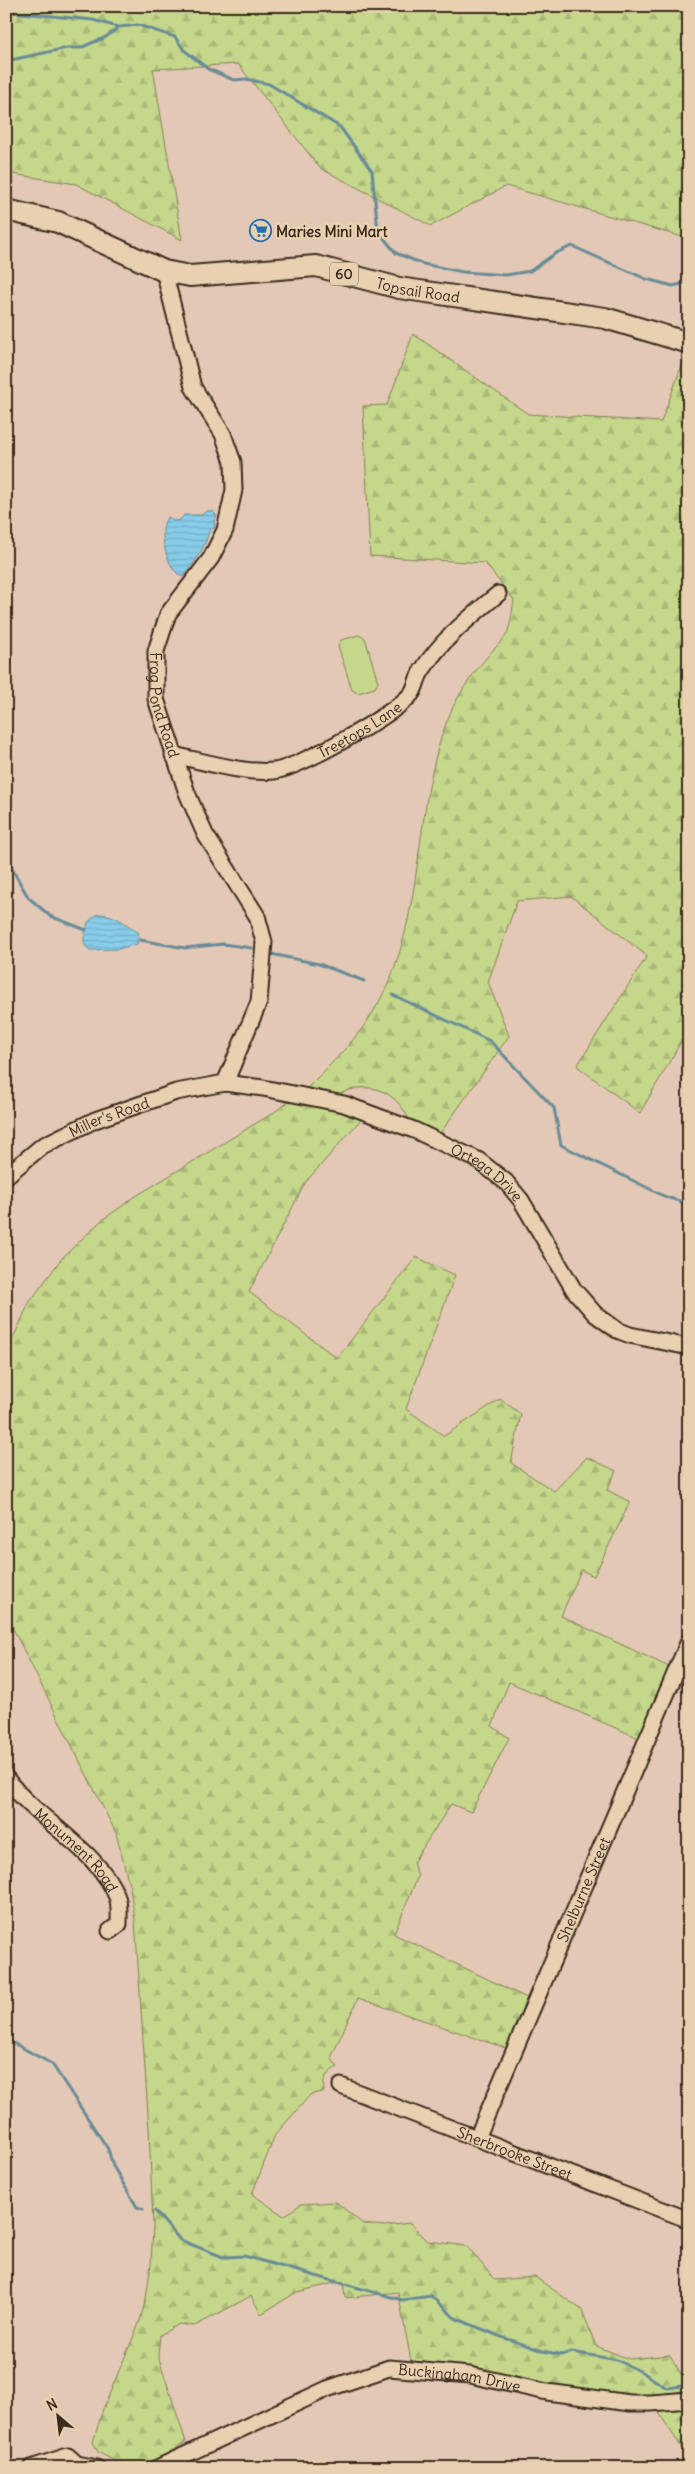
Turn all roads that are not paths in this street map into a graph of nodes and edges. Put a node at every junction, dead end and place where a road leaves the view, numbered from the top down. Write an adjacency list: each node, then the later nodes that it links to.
1 (6, 210): 2 (main road, Topsail Road / 60)
2 (164, 271): 3 (main road, Topsail Road / 60); 5 (street, Frog Pond Road)
3 (689, 343)
4 (498, 594): 5 (street, Treetops Lane)
5 (173, 755): 6 (street, Frog Pond Road)
6 (225, 1083): 7 (street, Miller's Road); 8 (street, Ortega Drive)
7 (6, 1176)
8 (689, 1347)
9 (689, 1641): 13 (street, Shelburne Street)
10 (6, 1778): 11 (street, Monument Road)
11 (110, 1931)
12 (341, 2086): 13 (street, Sherbrooke Street)
13 (477, 2138): 14 (street, Sherbrooke Street)
14 (689, 2220)
15 (689, 2400): 18 (street, Buckingham Drive)
16 (31, 2468): 17 (street)
17 (97, 2468)
18 (157, 2468)

